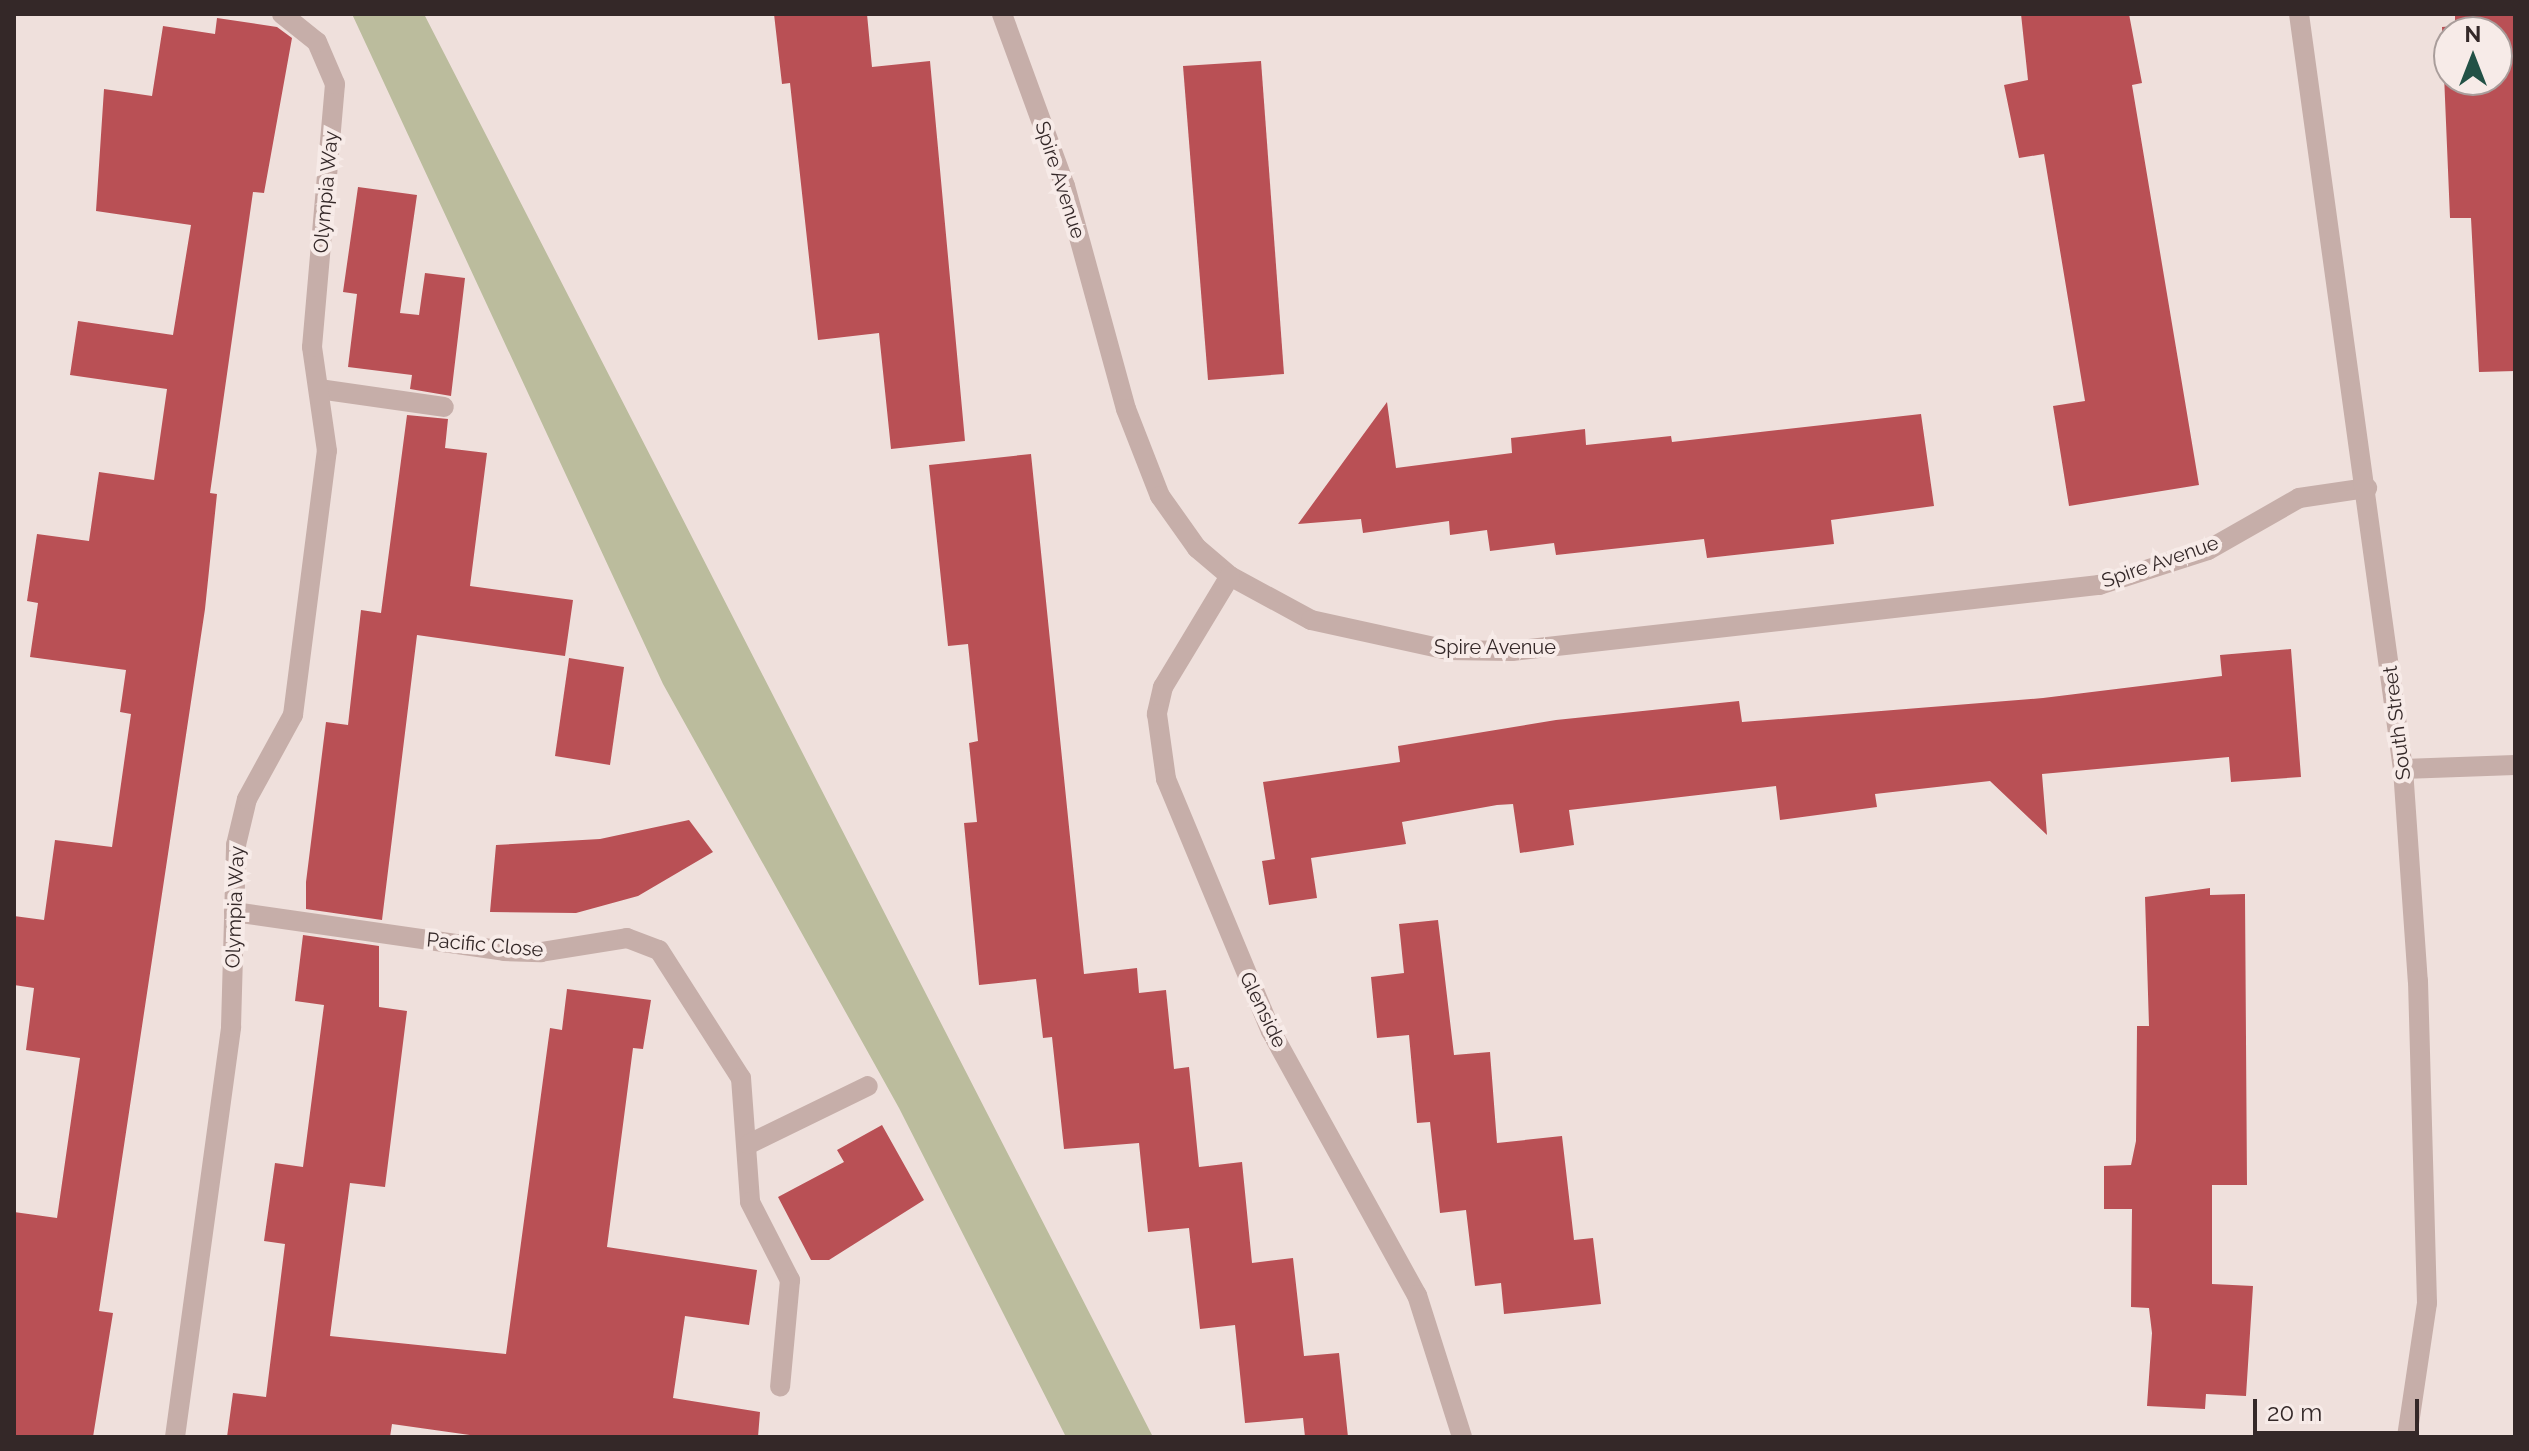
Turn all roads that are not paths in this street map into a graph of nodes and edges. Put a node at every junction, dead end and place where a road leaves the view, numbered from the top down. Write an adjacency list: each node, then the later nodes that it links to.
1 (282, 14): 4 (street, Olympia Way)
2 (1002, 14): 7 (street, Spire Avenue)
3 (2299, 14): 6 (street, South Street)
4 (319, 389): 5 (street); 10 (street, Olympia Way)
5 (444, 407)
6 (2367, 488): 7 (street, Spire Avenue); 9 (street, South Street)
7 (1230, 576): 15 (street, Glenside)
8 (2515, 765): 9 (street)
9 (2403, 769): 16 (street, South Street)
10 (234, 912): 12 (street, Pacific Close); 14 (street, Olympia Way)
11 (868, 1086): 12 (street)
12 (749, 1144): 13 (street, Pacific Close)
13 (780, 1387)
14 (175, 1437)
15 (1462, 1437)
16 (2407, 1437)

